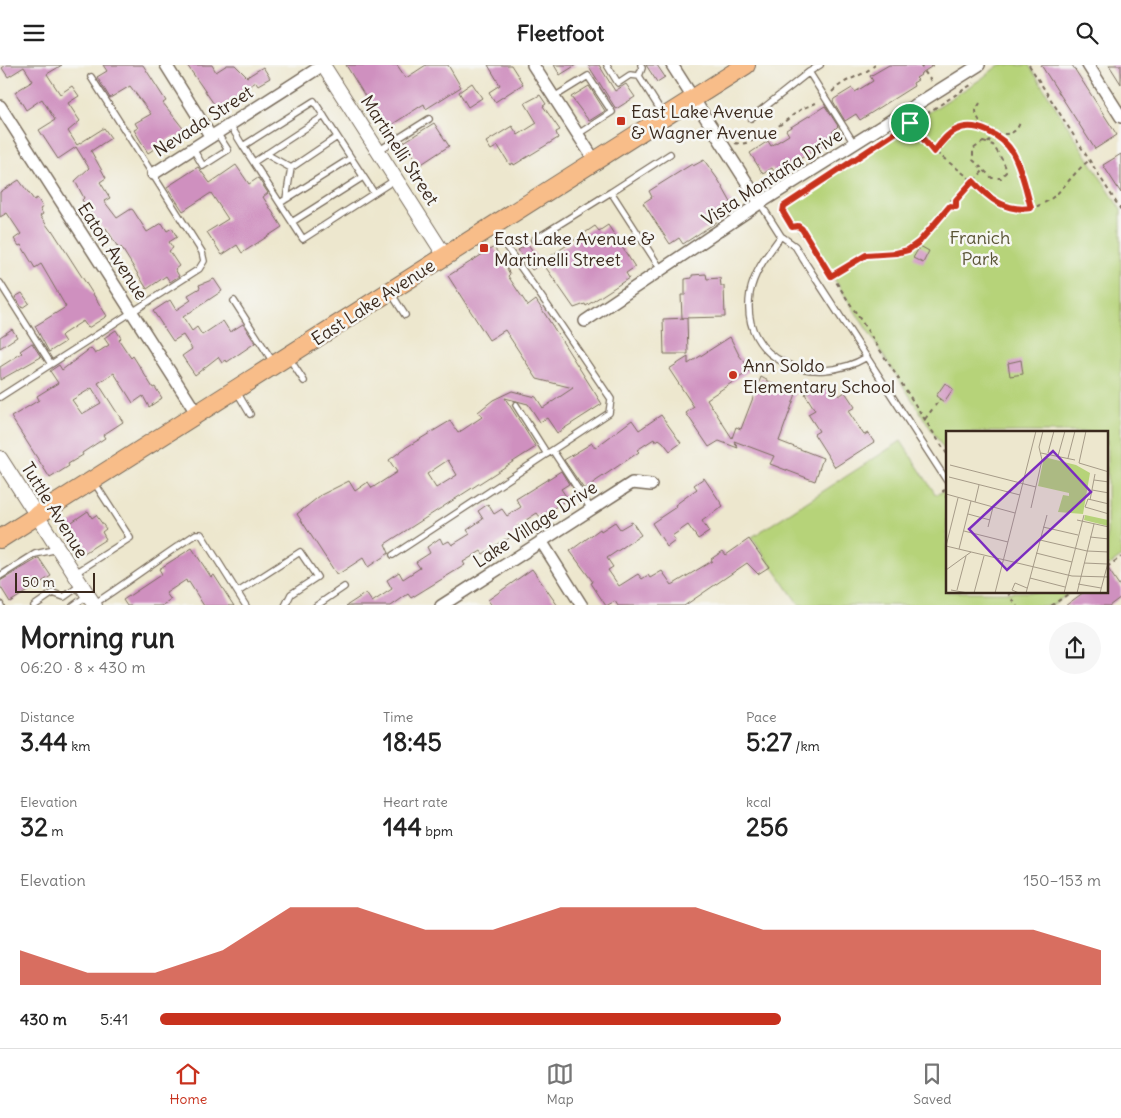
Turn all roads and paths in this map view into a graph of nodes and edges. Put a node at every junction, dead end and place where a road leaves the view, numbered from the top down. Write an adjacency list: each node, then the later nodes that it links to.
1 (166, 65): 34 (street)
2 (323, 65): 31 (street, Nevada Street); 41 (street, Martinelli Street)
3 (533, 65): 19 (street)
4 (607, 65): 15 (lane)
5 (640, 65): 15 (lane)
6 (672, 65): 21 (street)
7 (746, 65): 21 (main road, East Lake Avenue)
8 (820, 65): 14 (lane)
9 (875, 65): 20 (path)
10 (920, 65): 17 (path)
11 (979, 65): 38 (street, Vista Montaña Drive)
12 (1029, 65): 46 (path)
13 (1088, 65): 26 (street)
14 (809, 72): 20 (lane); 27 (lane)
15 (639, 75): 25 (lane)
16 (91, 77): 51 (lane)
17 (931, 81)
18 (974, 83): 30 (path)
19 (554, 97): 33 (street); 33 (lane)
20 (825, 98): 36 (path); 38 (lane)
21 (694, 99): 25 (main road, East Lake Avenue); 60 (street)
22 (980, 103): 32 (path)
23 (0, 106): 74 (street, Eaton Avenue)
24 (324, 116): 35 (lane); 39 (lane); 43 (lane)
25 (665, 117): 47 (main road, East Lake Avenue)
26 (1121, 117)
27 (751, 118)
28 (429, 119): 41 (lane)
29 (1020, 122): 32 (path)
30 (910, 123): 42 (path); 70 (path)
31 (230, 125): 34 (street, Nevada Street); 39 (lane)
32 (993, 133): 37 (path); 42 (path); 62 (path)
33 (578, 134): 47 (street)
34 (214, 135): 40 (street, Nevada Street); 40 (lane)
35 (337, 137): 45 (lane); 49 (lane)
36 (734, 143)
37 (988, 143): 50 (path); 50 (path)
38 (855, 145): 60 (street, Vista Montaña Drive)
39 (243, 146): 48 (lane)
40 (193, 149): 51 (street, Nevada Street)
41 (378, 151): 53 (street, Martinelli Street)
42 (934, 152): 54 (path)
43 (266, 154): 48 (lane); 49 (lane)
44 (670, 154): 55 (lane)
45 (351, 157): 52 (lane); 57 (lane)
46 (1090, 160): 62 (path); 63 (path)
47 (595, 161): 65 (main road, East Lake Avenue)
48 (254, 162): 59 (lane)
49 (291, 168): 57 (lane)
50 (984, 169): 54 (path)
51 (153, 175): 74 (lane)
52 (363, 177): 56 (lane); 64 (lane)
53 (396, 179): 56 (lane); 68 (street, Martinelli Street)
54 (973, 181): 58 (path); 62 (path)
55 (611, 191): 67 (lane); 69 (lane)
56 (374, 193): 64 (lane)
57 (286, 199): 59 (lane)
58 (956, 200): 61 (path); 61 (path)
59 (280, 203): 64 (lane)
60 (760, 203): 66 (lane); 69 (street, Vista Montaña Drive)
61 (950, 206): 70 (path)
62 (1031, 208)
63 (1121, 210)
64 (292, 222)
65 (491, 227): 68 (main road, East Lake Avenue); 88 (lane)
66 (781, 236): 77 (lane); 77 (lane)
67 (534, 240)
68 (445, 256): 72 (main road, East Lake Avenue)
69 (662, 271): 76 (street, Vista Montaña Drive)
70 (831, 276): 87 (path)
71 (0, 283): 79 (lane)
72 (390, 291): 75 (lane); 78 (main road, East Lake Avenue)
73 (234, 301): 78 (lane)
74 (132, 311): 79 (lane); 85 (street, Eaton Avenue)
75 (405, 315)
76 (585, 321)
77 (867, 357): 92 (lane)
78 (281, 361): 80 (lane); 81 (main road, East Lake Avenue)
79 (51, 364): 82 (lane)
80 (304, 381)
81 (235, 390): 85 (main road, East Lake Avenue); 86 (lane)
82 (0, 397)
83 (940, 399): 87 (path)
84 (516, 405): 90 (lane)
85 (197, 414): 93 (main road, East Lake Avenue)
86 (250, 414)
87 (924, 419): 89 (path)
88 (553, 451): 90 (lane); 95 (lane)
89 (946, 452)
90 (547, 454): 100 (lane)
91 (0, 458): 96 (street, Tuttle Avenue)
92 (946, 479)
93 (93, 480): 96 (main road, East Lake Avenue); 106 (lane)
94 (651, 485): 95 (street, Lake Village Drive)
95 (591, 509): 98 (street, Lake Village Drive)
96 (37, 516): 97 (main road, East Lake Avenue); 99 (street, Tuttle Avenue)
97 (0, 539)
98 (541, 541): 114 (street, Lake Village Drive); 115 (street)
99 (58, 549): 103 (lane); 106 (street, Tuttle Avenue)
100 (393, 555)
101 (1121, 557): 102 (path)
102 (1108, 566)
103 (0, 576)
104 (344, 587): 113 (lane)
105 (238, 592): 106 (lane); 111 (lane); 112 (lane)
106 (86, 593): 109 (lane); 110 (lane)
107 (1009, 593): 116 (path)
108 (1069, 593): 117 (path)
109 (34, 605)
110 (73, 605)
111 (246, 605)
112 (285, 605)
113 (316, 605)
114 (441, 605)
115 (582, 605)
116 (1017, 605)
117 (1051, 605)

